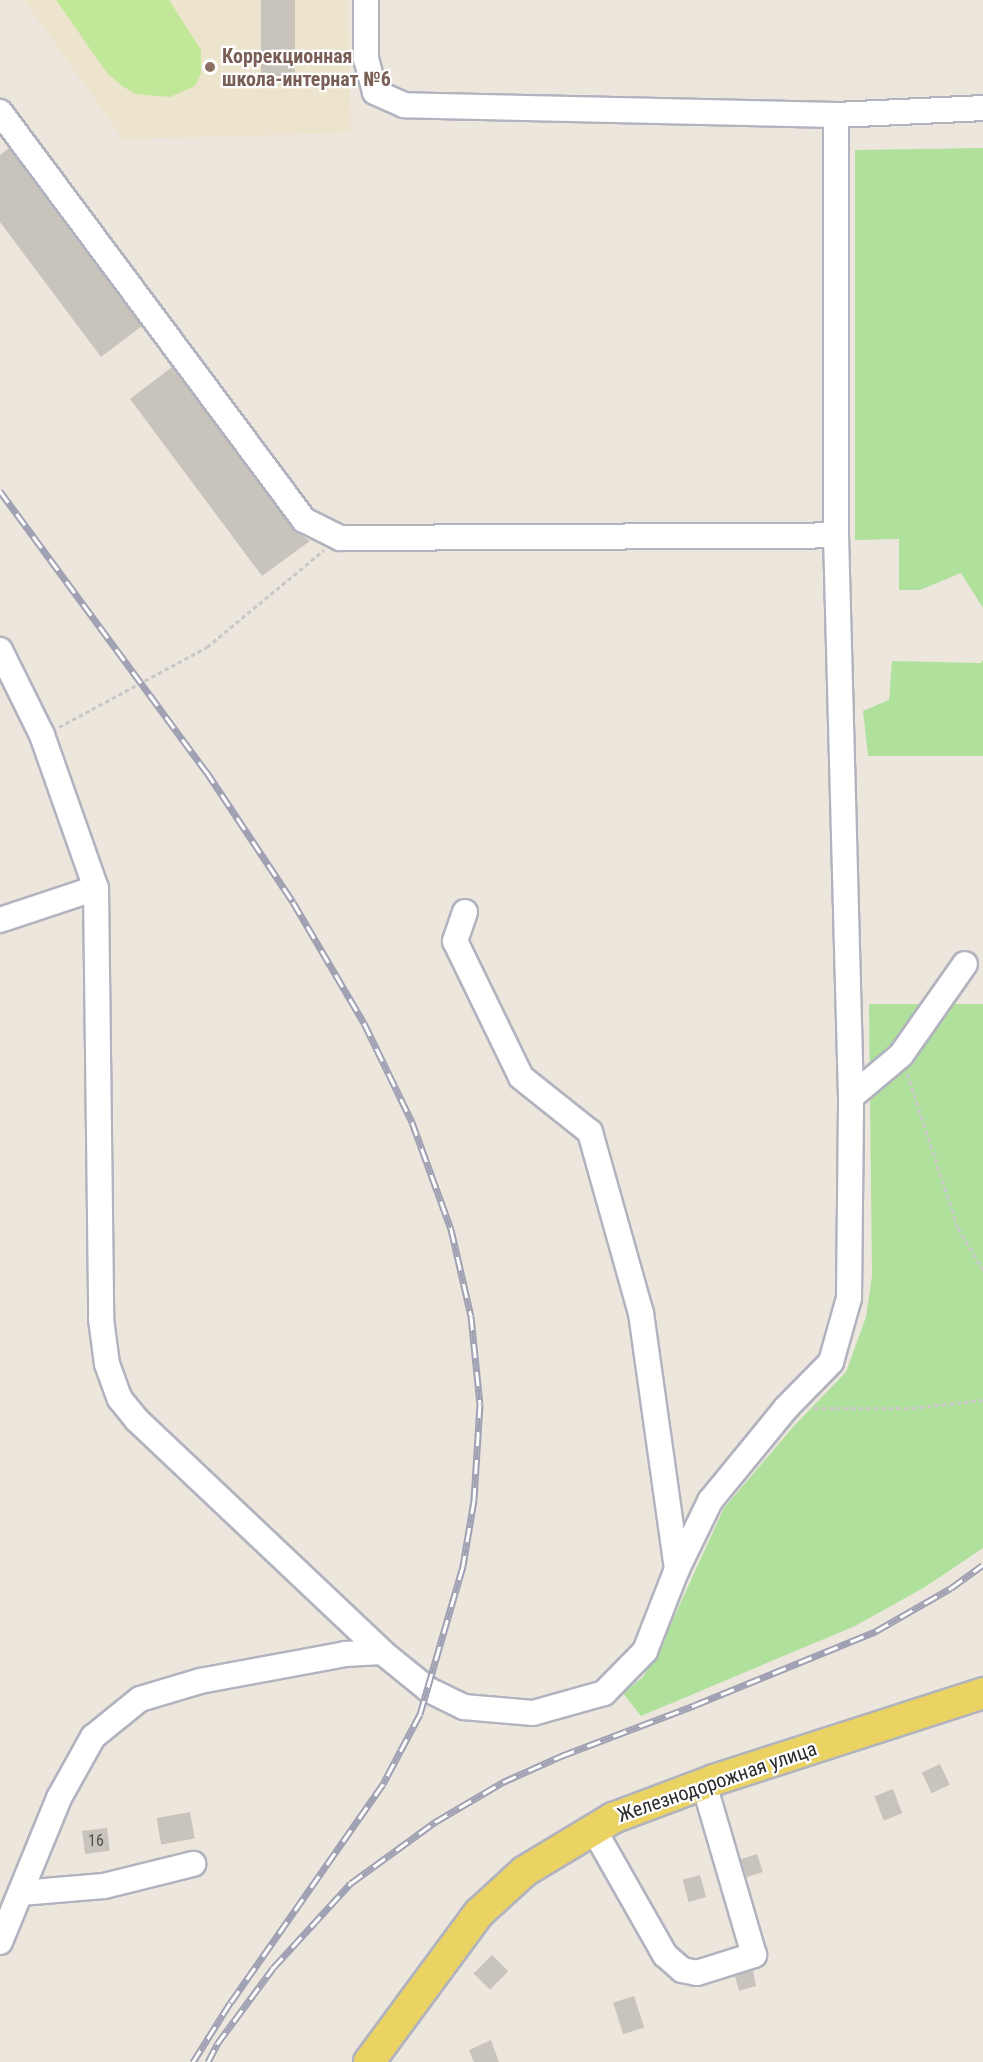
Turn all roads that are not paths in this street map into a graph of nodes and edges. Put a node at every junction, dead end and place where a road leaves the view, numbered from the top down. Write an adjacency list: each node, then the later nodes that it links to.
1 (366, 0): 4 (street)
2 (983, 108): 4 (street)
3 (0, 112): 5 (street)
4 (836, 115): 5 (street)
5 (836, 536): 11 (street)
6 (0, 650): 7 (street)
7 (96, 888): 9 (street); 13 (street)
8 (465, 912): 12 (street)
9 (0, 920)
10 (965, 964): 11 (street)
11 (850, 1096): 12 (street)
12 (677, 1569): 13 (street)
13 (382, 1653): 18 (street)
14 (983, 1693): 15 (main road, Железнодорожная улица)
15 (704, 1784): 16 (main road, Железнодорожная улица); 16 (street)
16 (594, 1830): 20 (main road, Железнодорожная улица)
17 (193, 1864): 18 (street)
18 (21, 1893): 19 (street)
19 (0, 1942)
20 (369, 2062)

